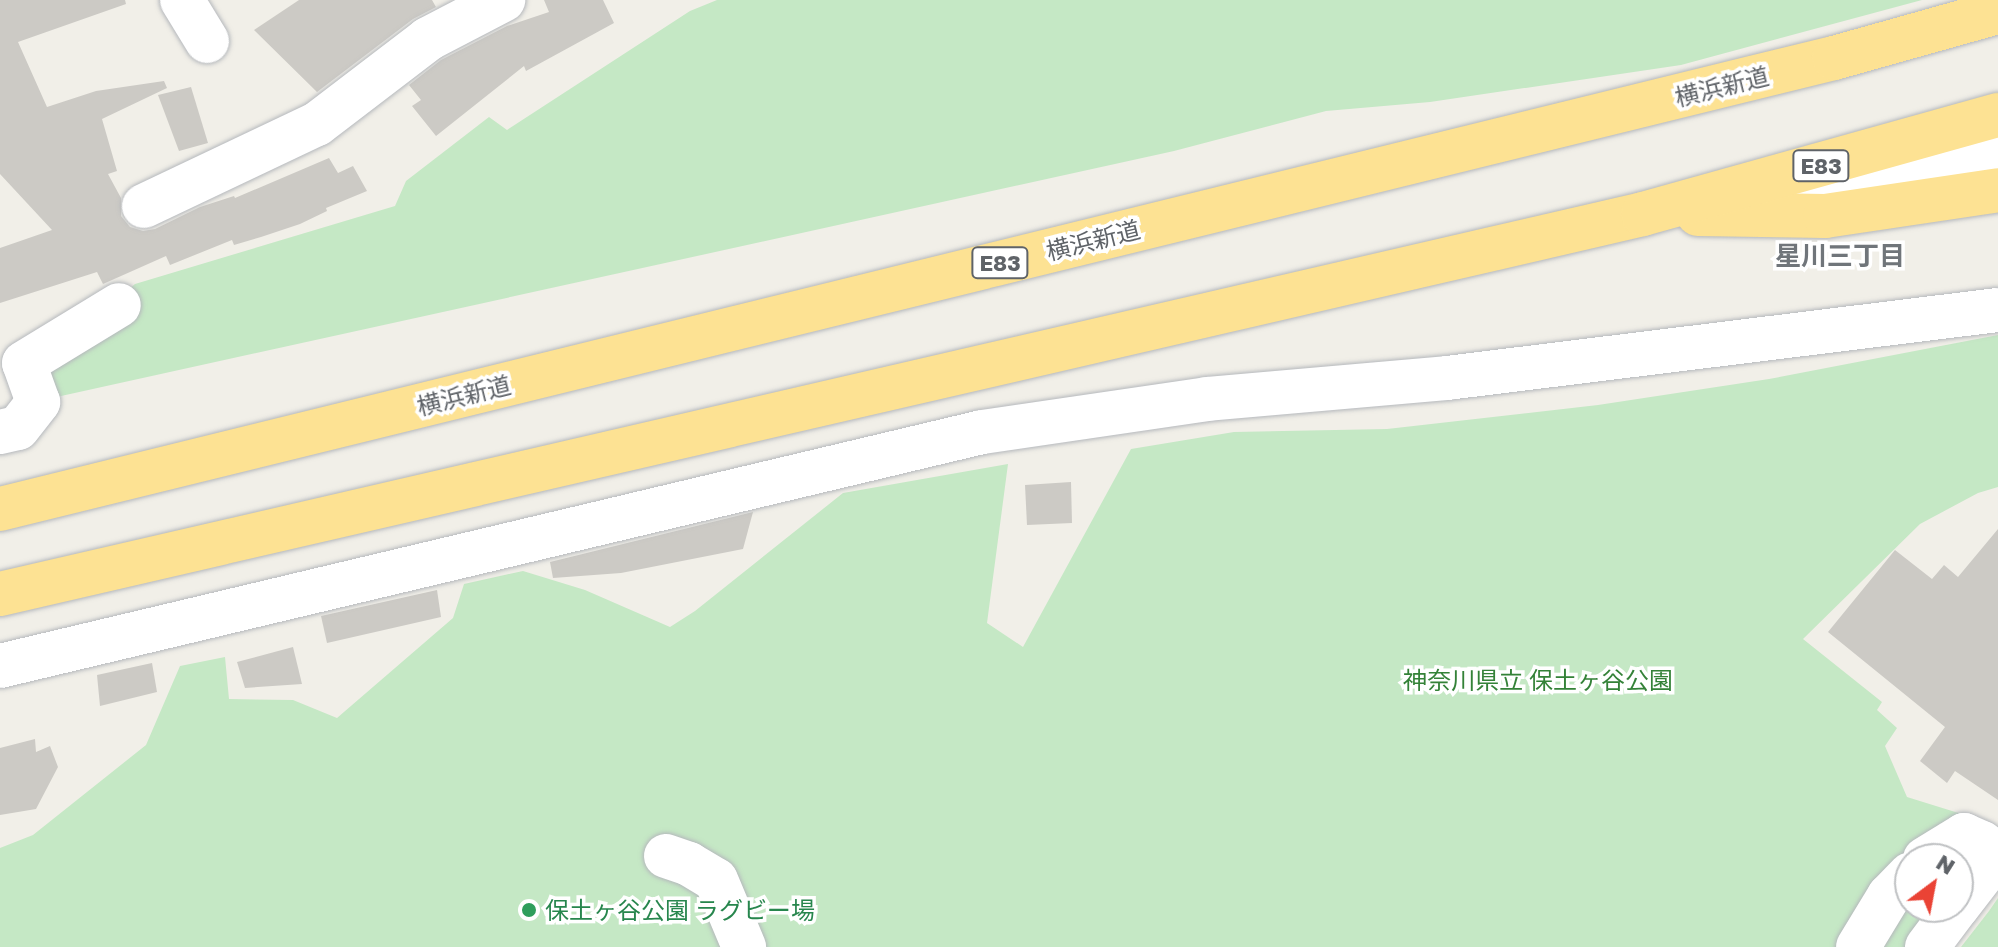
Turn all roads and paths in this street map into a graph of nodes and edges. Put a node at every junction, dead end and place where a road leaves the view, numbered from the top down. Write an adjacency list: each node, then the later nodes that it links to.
1 (182, 0): 4 (street)
2 (482, 5): 8 (street)
3 (1998, 12): 14 (highway, 横浜新道 / E83)
4 (207, 41)
5 (1998, 115): 9 (highway, E83)
6 (1998, 151): 10 (street)
7 (1998, 190): 10 (highway)
8 (144, 206)
9 (1643, 214): 10 (highway); 15 (highway, E83)
10 (1752, 215)
11 (119, 305): 13 (street)
12 (1998, 310): 16 (street)
13 (0, 432)
14 (0, 509)
15 (0, 594)
16 (0, 666)
17 (1951, 843): 18 (street)
18 (1998, 854): 20 (street)
19 (666, 856): 23 (street)
20 (1974, 886)
21 (1894, 891): 24 (street)
22 (1946, 923): 25 (street)
23 (744, 947)
24 (1858, 947)
25 (1927, 947)

